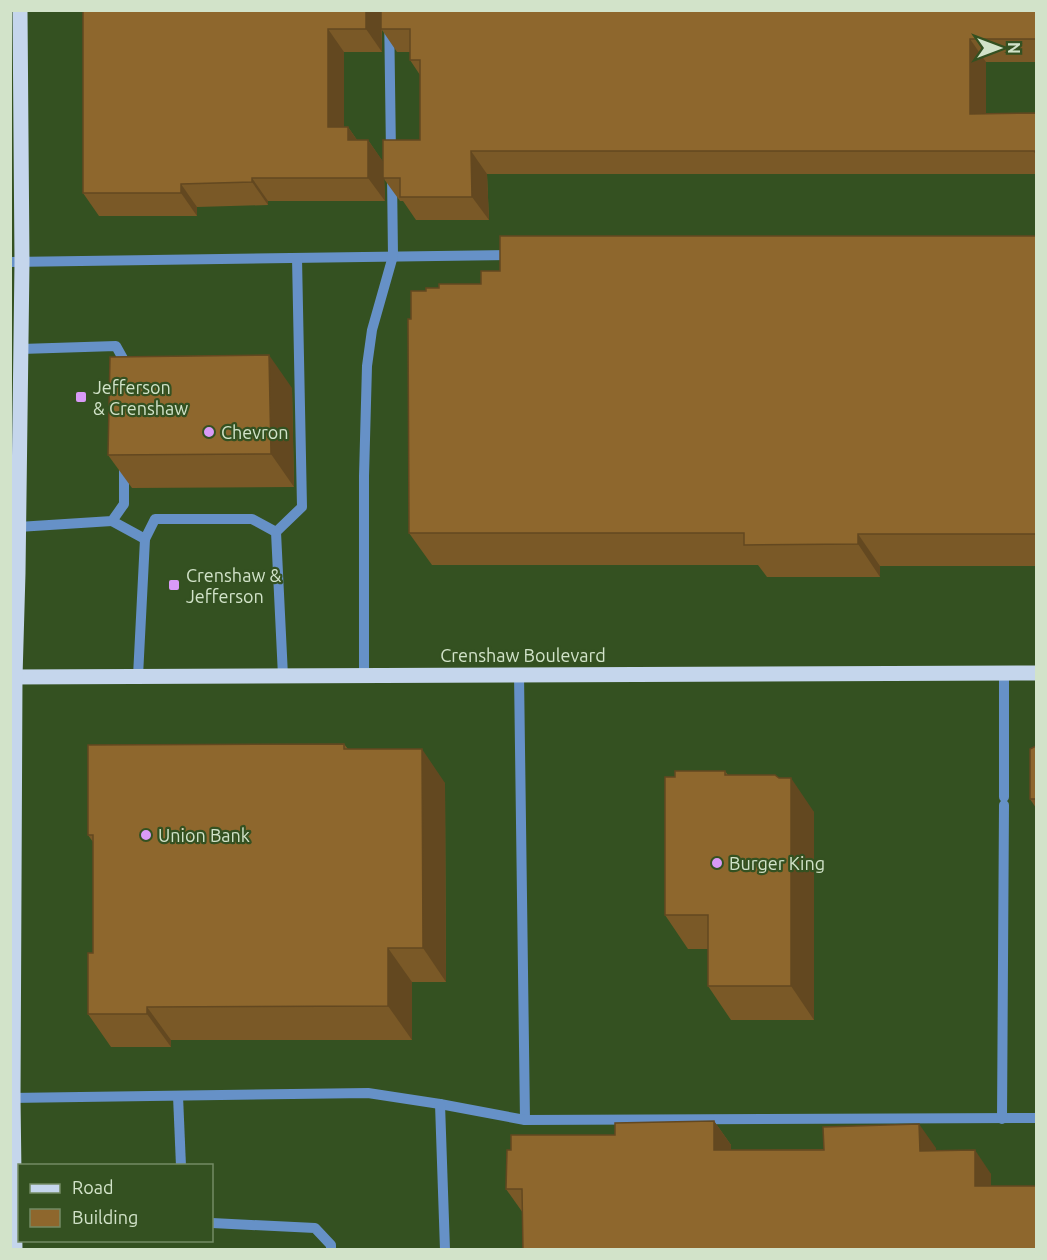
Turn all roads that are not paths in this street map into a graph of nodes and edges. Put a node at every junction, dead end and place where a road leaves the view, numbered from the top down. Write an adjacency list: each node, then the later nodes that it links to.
1 (20, 10): 6 (main road)
2 (389, 10): 4 (lane)
3 (524, 255): 4 (lane)
4 (393, 256): 5 (lane); 17 (lane)
5 (297, 258): 6 (lane); 12 (lane)
6 (16, 262): 7 (main road)
7 (21, 349): 8 (lane); 11 (main road)
8 (125, 375)
9 (124, 457): 10 (lane)
10 (112, 520): 11 (lane); 13 (lane)
11 (18, 527): 20 (main road)
12 (276, 532): 13 (lane); 19 (lane)
13 (145, 539): 18 (lane)
14 (1004, 673): 15 (main road, Crenshaw Boulevard); 16 (main road, Crenshaw Boulevard); 27 (lane)
15 (1036, 673)
16 (519, 674): 17 (main road, Crenshaw Boulevard); 28 (lane)
17 (364, 675): 19 (main road, Crenshaw Boulevard)
18 (138, 676): 19 (main road, Crenshaw Boulevard); 20 (main road, Crenshaw Boulevard)
19 (283, 676)
20 (13, 677): 21 (main road)
21 (12, 870): 22 (main road)
22 (12, 1003): 24 (main road)
23 (178, 1096): 24 (lane); 25 (lane); 29 (lane)
24 (12, 1098): 31 (main road)
25 (441, 1104): 28 (lane); 33 (lane)
26 (1036, 1118): 27 (lane)
27 (1002, 1119): 28 (lane)
28 (525, 1120)
29 (181, 1164)
30 (213, 1223): 32 (lane)
31 (15, 1250)
32 (331, 1250)
33 (445, 1250)

